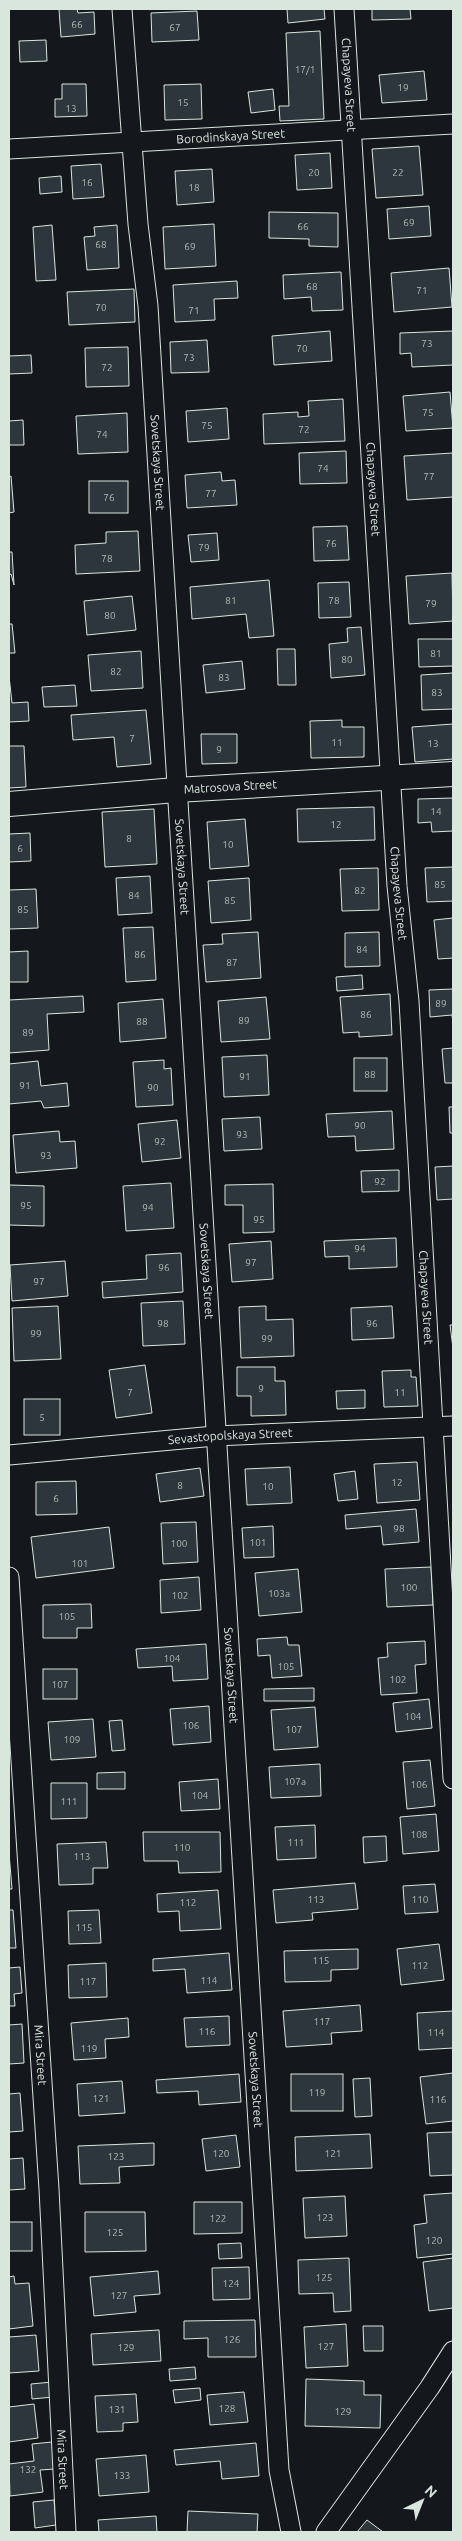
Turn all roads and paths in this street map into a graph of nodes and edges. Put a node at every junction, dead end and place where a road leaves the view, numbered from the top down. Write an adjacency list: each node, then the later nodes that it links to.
1 (122, 9): 5 (street, Sovetskaya Street)
2 (344, 9): 4 (street, Chapayeva Street)
3 (453, 124): 4 (street, Borodinskaya Street)
4 (352, 128): 5 (street, Borodinskaya Street); 8 (street, Chapayeva Street)
5 (132, 141): 6 (street, Borodinskaya Street); 9 (street, Sovetskaya Street)
6 (9, 149)
7 (453, 774): 8 (street, Matrosova Street)
8 (392, 779): 9 (street, Matrosova Street); 11 (street, Chapayeva Street)
9 (176, 790): 10 (street, Matrosova Street); 12 (street, Sovetskaya Street)
10 (9, 804)
11 (444, 1426): 12 (street, Sevastopolskaya Street); 15 (street, Chapayeva Street)
12 (215, 1436): 13 (street, Sevastopolskaya Street); 18 (street, Sovetskaya Street)
13 (9, 1456)
14 (9, 1577): 17 (street, Mira Street)
15 (453, 1779)
16 (453, 2352): 19 (street)
17 (66, 2532)
18 (291, 2532)
19 (326, 2532)

